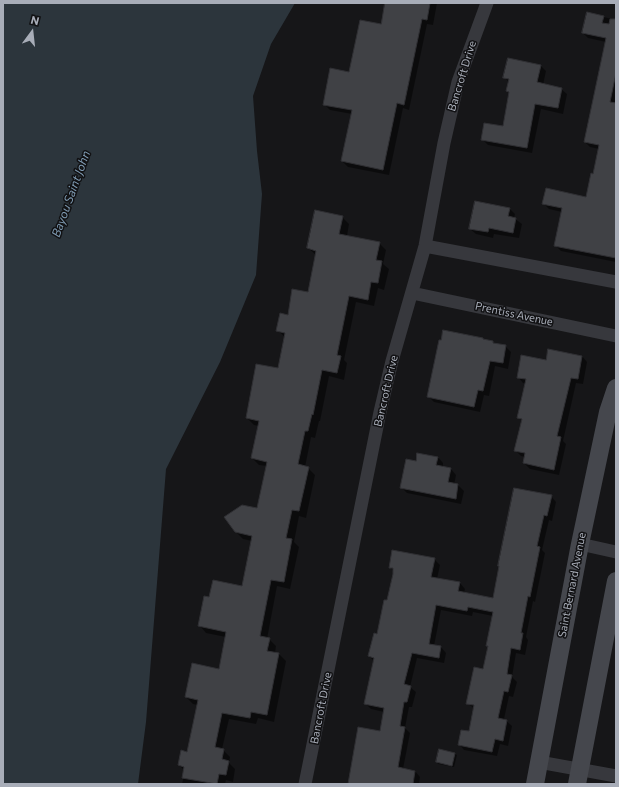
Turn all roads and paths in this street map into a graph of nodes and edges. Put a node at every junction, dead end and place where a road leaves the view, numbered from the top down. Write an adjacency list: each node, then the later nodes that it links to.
1 (487, 3): 2 (street, Bancroft Drive)
2 (425, 246): 3 (street); 4 (street, Bancroft Drive)
3 (616, 282)
4 (412, 293): 5 (street, Prentiss Avenue); 13 (street, Bancroft Drive)
5 (616, 336)
6 (616, 388): 7 (main road, Saint Bernard Avenue)
7 (580, 544): 8 (street); 10 (main road, Saint Bernard Avenue)
8 (616, 552)
9 (616, 581): 12 (main road)
10 (539, 762): 12 (street); 14 (main road, Saint Bernard Avenue)
11 (616, 776): 12 (street)
12 (578, 777)
13 (305, 784)
14 (535, 784)

